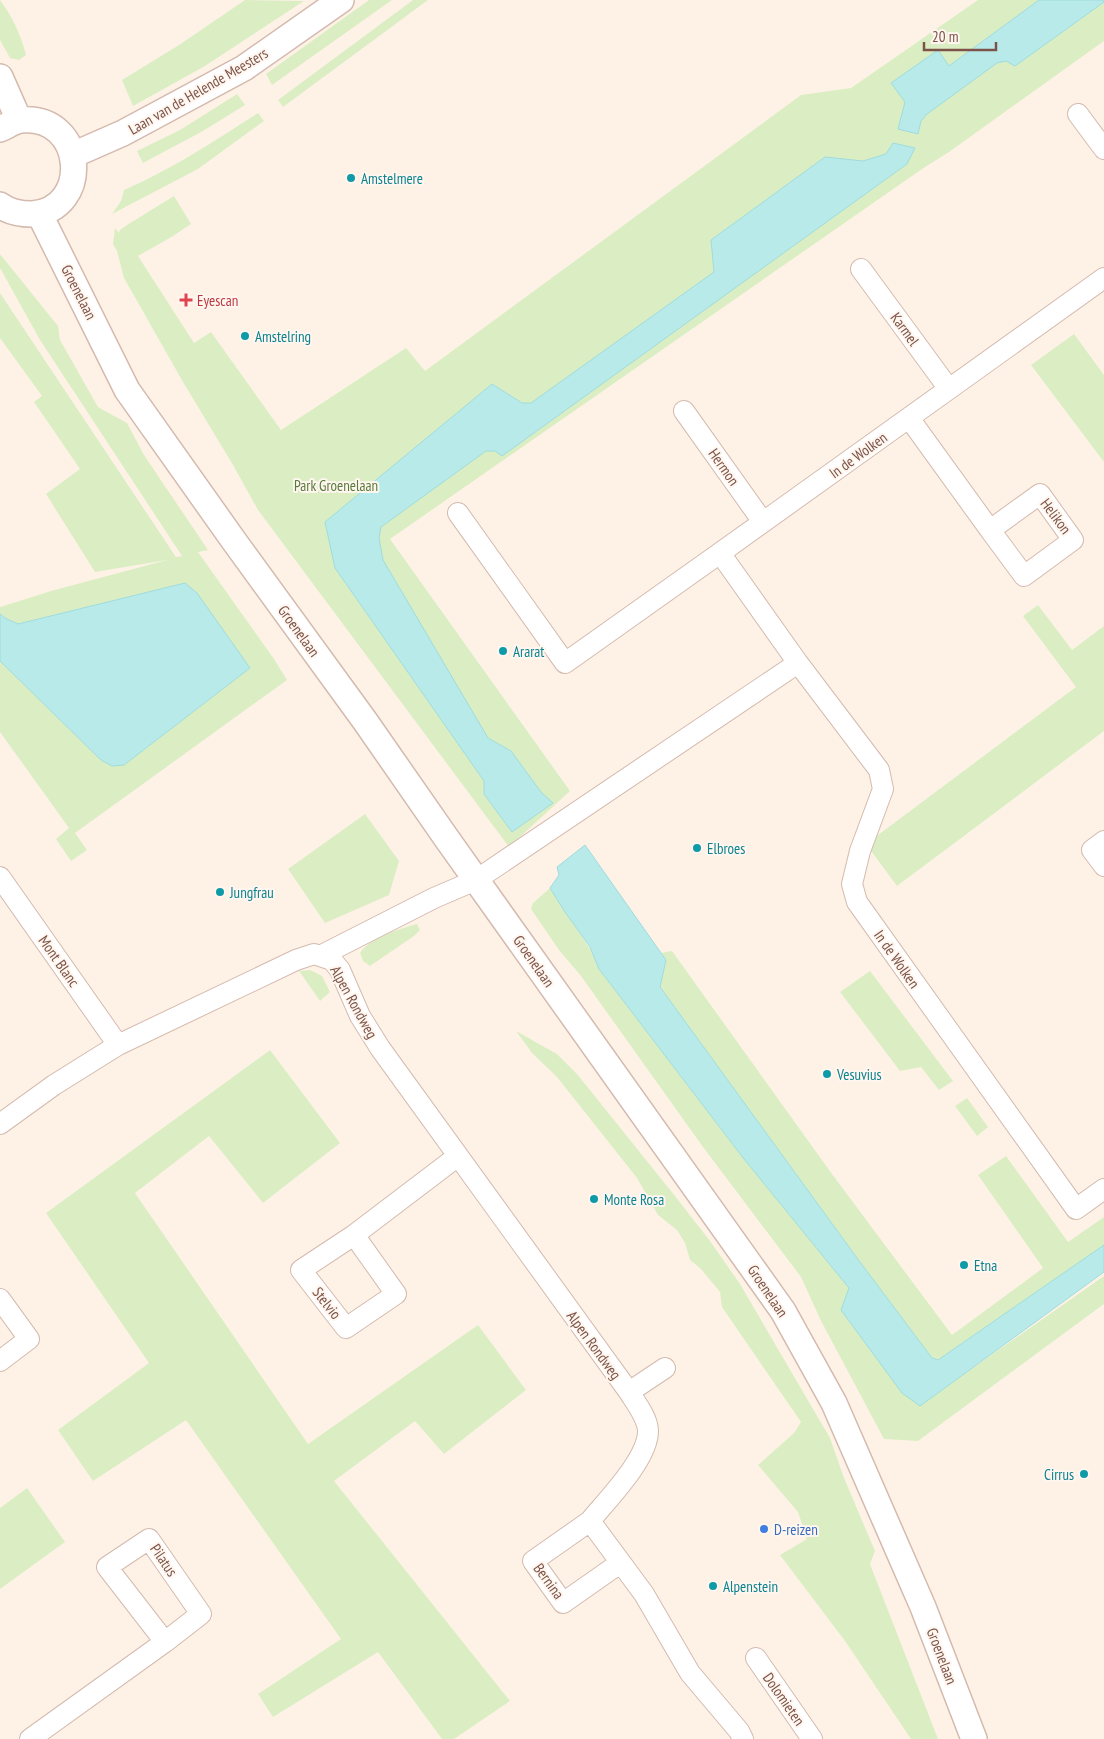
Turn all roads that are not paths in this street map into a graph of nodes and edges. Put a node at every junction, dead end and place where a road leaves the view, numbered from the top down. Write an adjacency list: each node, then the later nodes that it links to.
1 (341, 0): 6 (street, Laan van de Helende Meesters)
2 (0, 77): 4 (street)
3 (1078, 114): 5 (street)
4 (10, 125): 6 (street)
5 (1104, 149)
6 (73, 155): 8 (street)
7 (0, 205): 8 (street)
8 (39, 213): 22 (street, Groenelaan)
9 (862, 269): 11 (street, Karmel)
10 (1104, 278): 11 (street, In de Wolken)
11 (949, 389): 13 (street, In de Wolken)
12 (684, 410): 15 (street, Hermon)
13 (909, 418): 15 (street, In de Wolken); 16 (street)
14 (458, 513): 17 (street)
15 (764, 522): 17 (street, In de Wolken)
16 (990, 530)
17 (720, 553): 18 (street, In de Wolken)
18 (798, 663): 22 (street); 27 (street, In de Wolken)
19 (1104, 841): 20 (street)
20 (1104, 866)
21 (0, 877): 24 (street, Mont Blanc)
22 (476, 880): 23 (street, Alpen Rondweg); 40 (street, Groenelaan)
23 (322, 956): 24 (street, Alpen Rondweg); 26 (street, Alpen Rondweg)
24 (118, 1045): 25 (street, Alpen Rondweg)
25 (0, 1124)
26 (458, 1156): 28 (street, Stelvio); 32 (street, Alpen Rondweg)
27 (1104, 1189)
28 (354, 1235): 28 (street, Stelvio)
29 (0, 1300): 30 (street)
30 (0, 1360)
31 (665, 1368): 32 (street)
32 (629, 1392): 33 (street, Alpen Rondweg)
33 (590, 1521): 34 (street); 34 (street, Bernina)
34 (620, 1563): 38 (street)
35 (165, 1642): 35 (street, Pilatus); 37 (street, Pilatus)
36 (756, 1658): 39 (street, Dolomieten)
37 (30, 1739)
38 (743, 1739)
39 (812, 1739)
40 (974, 1739)

